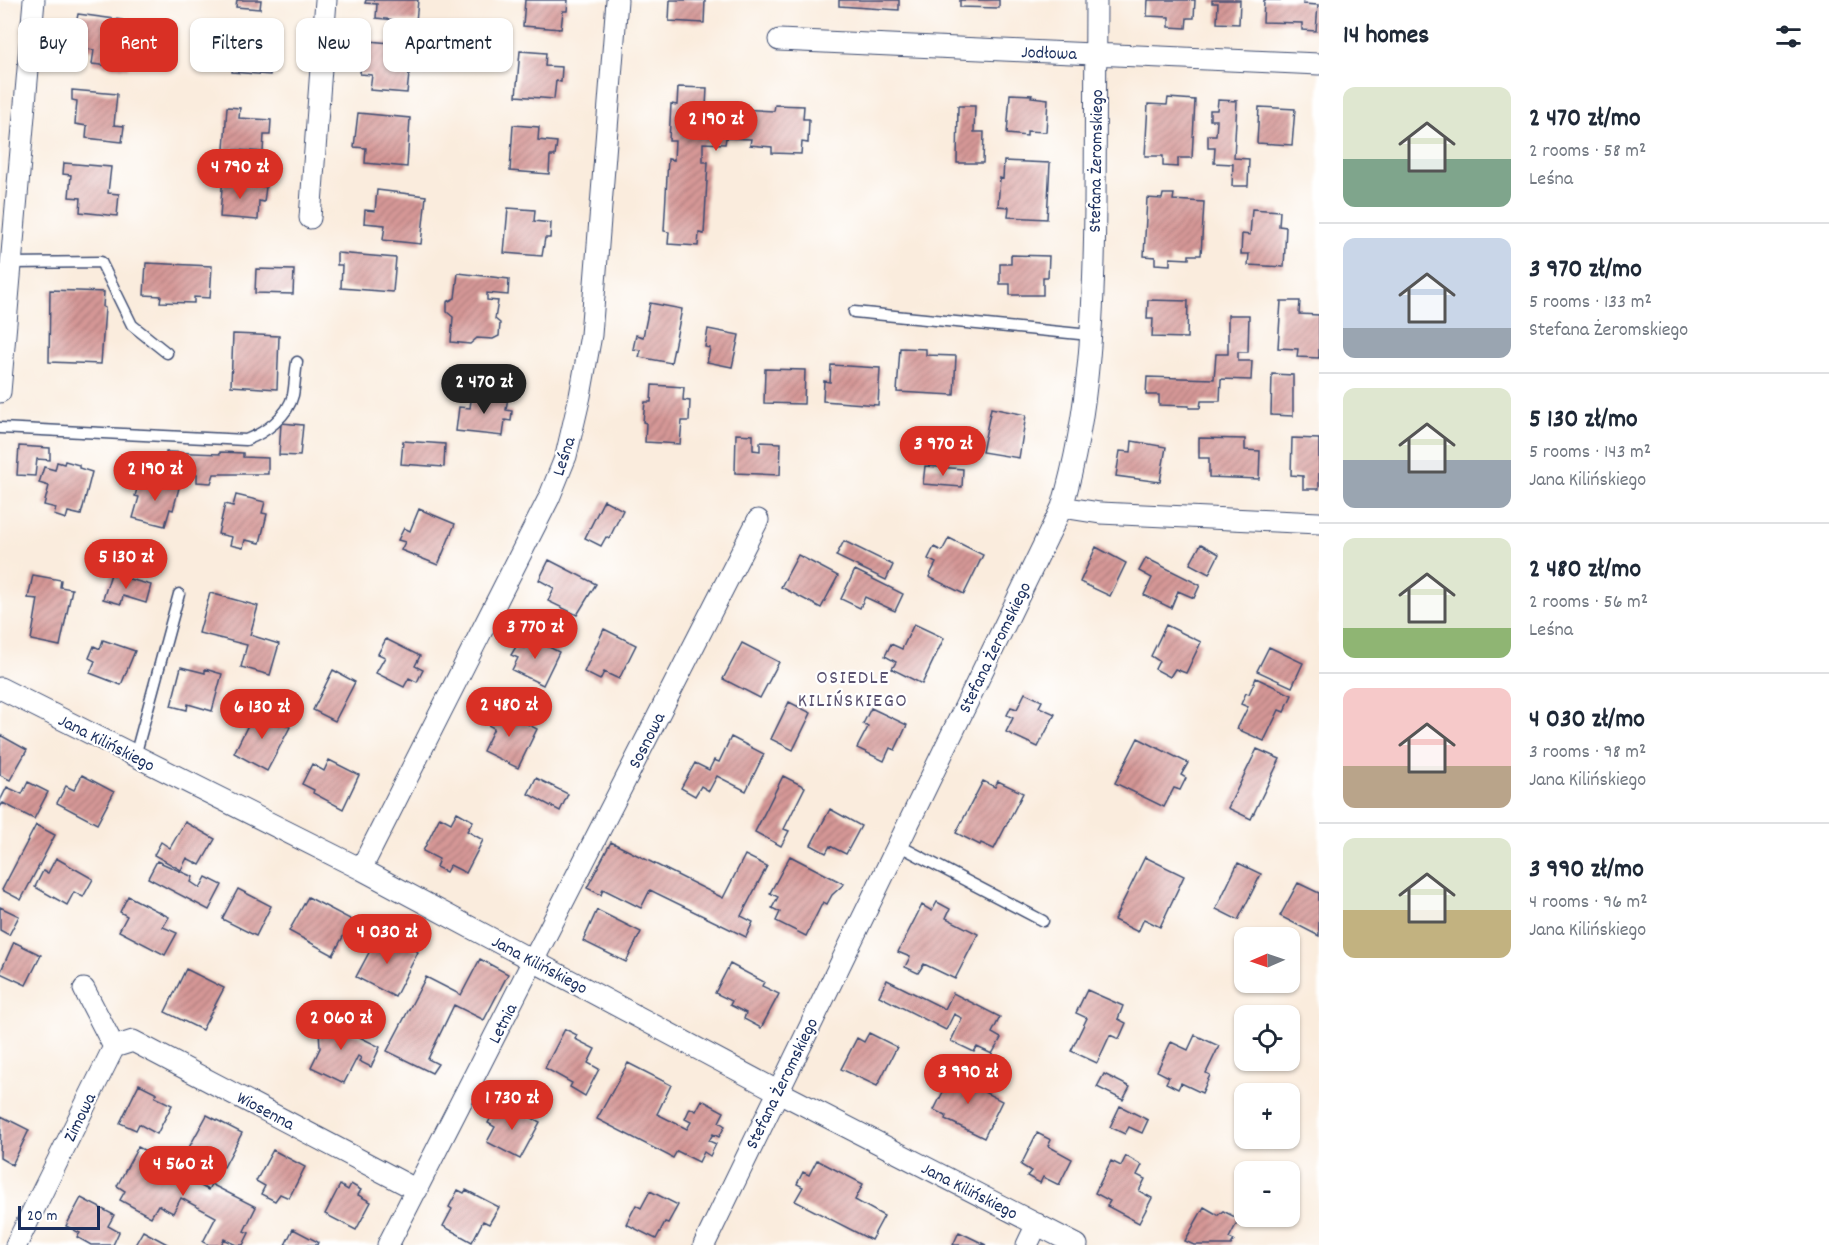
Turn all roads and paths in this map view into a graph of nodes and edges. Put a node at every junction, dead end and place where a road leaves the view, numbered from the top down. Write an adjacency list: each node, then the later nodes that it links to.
1 (34, 0): 9 (street)
2 (326, 0): 8 (street)
3 (616, 0): 23 (street, Leśna)
4 (1096, 0): 6 (street, Stefana Żeromskiego)
5 (779, 40): 6 (street, Jodłowa)
6 (1096, 54): 7 (street, Jodłowa); 11 (street, Stefana Żeromskiego)
7 (1319, 64)
8 (310, 218)
9 (12, 263): 12 (lane); 14 (street)
10 (854, 312): 11 (lane)
11 (1090, 335): 16 (street, Stefana Żeromskiego)
12 (167, 353)
13 (297, 362): 15 (lane)
14 (0, 392)
15 (0, 428)
16 (1062, 507): 18 (street); 22 (street, Stefana Żeromskiego)
17 (758, 519): 25 (street, Sosnowa)
18 (1319, 523)
19 (178, 594): 21 (lane)
20 (0, 687): 21 (street, Jana Kilińskiego)
21 (135, 756): 23 (street, Jana Kilińskiego)
22 (898, 845): 24 (lane); 28 (street, Stefana Żeromskiego)
23 (361, 869): 25 (street, Jana Kilińskiego)
24 (1043, 921)
25 (534, 961): 28 (street, Jana Kilińskiego); 29 (street, Letnia)
26 (84, 989): 27 (street)
27 (114, 1047): 29 (street, Wiosenna); 31 (street, Zimowa)
28 (777, 1091): 30 (street, Jana Kilińskiego); 33 (street, Stefana Żeromskiego)
29 (417, 1190): 32 (street, Letnia)
30 (1037, 1224): 34 (street); 35 (street, Jana Kilińskiego)
31 (16, 1245)
32 (388, 1245)
33 (704, 1245)
34 (1027, 1245)
35 (1077, 1245)

